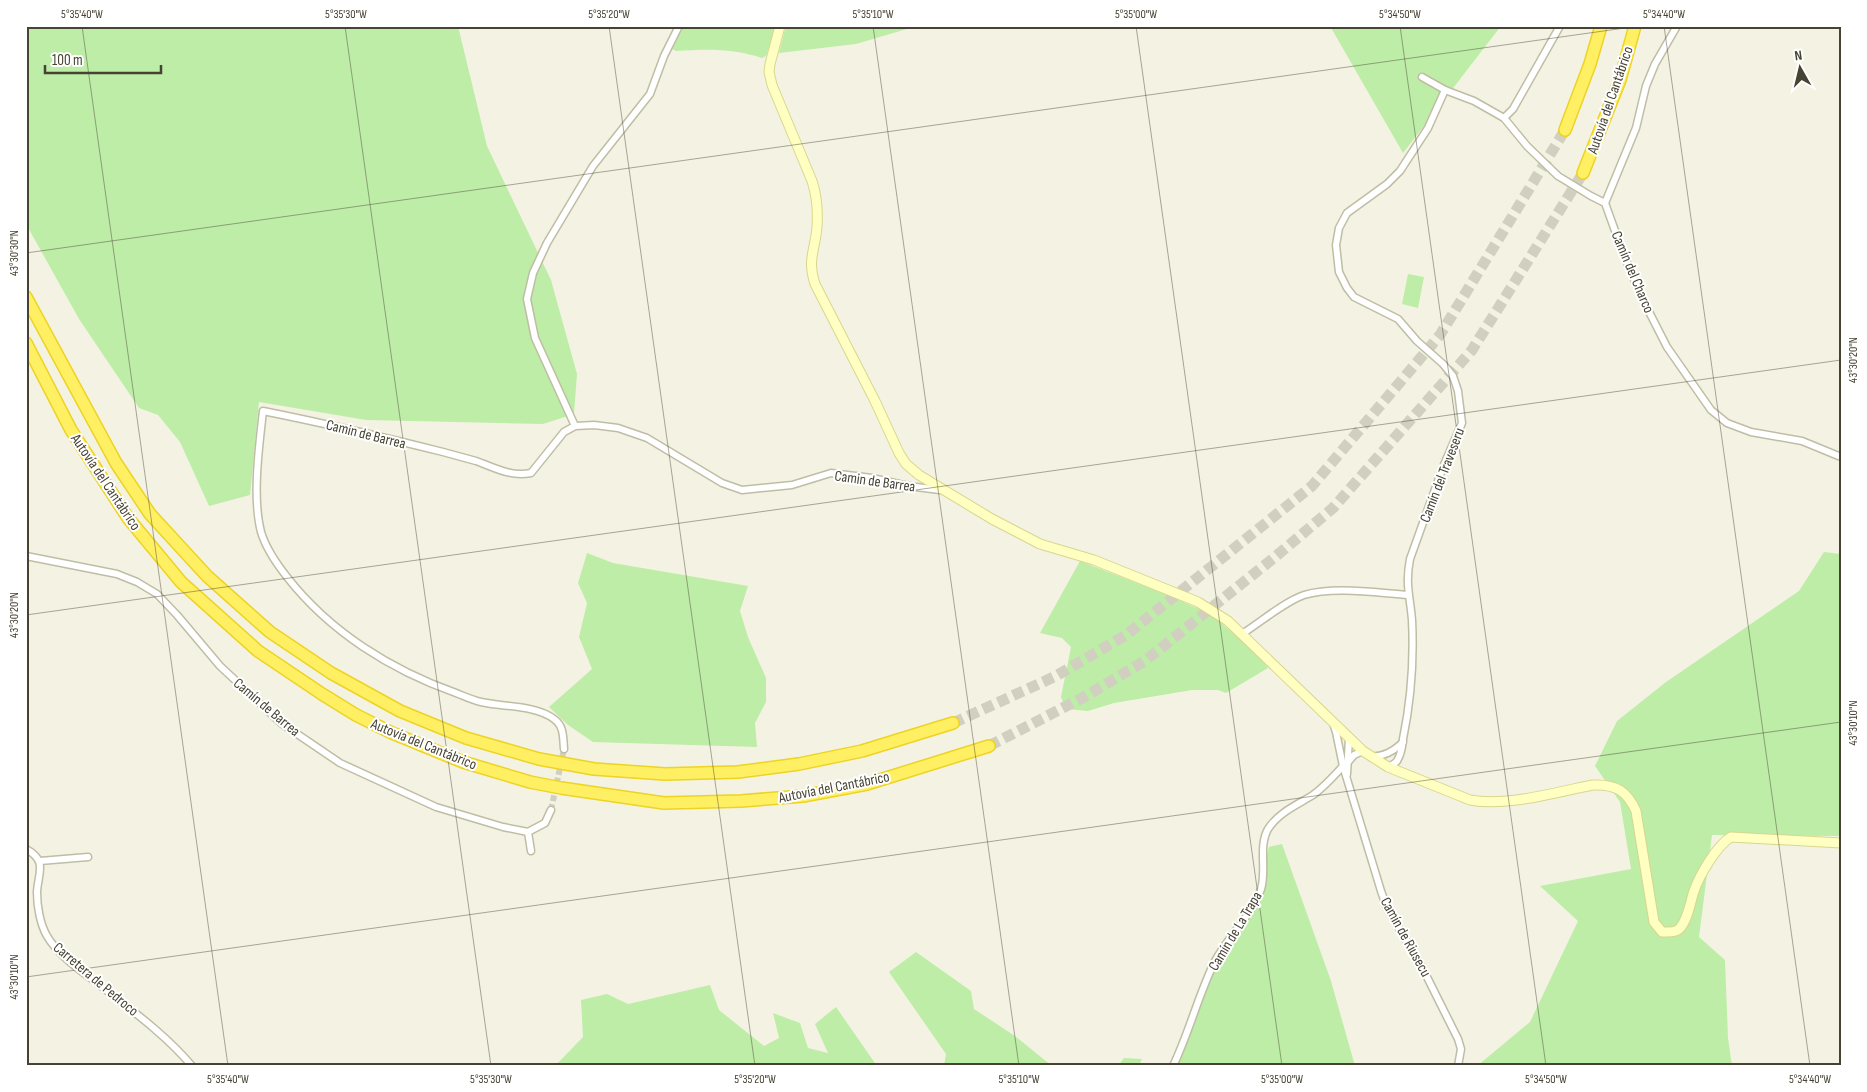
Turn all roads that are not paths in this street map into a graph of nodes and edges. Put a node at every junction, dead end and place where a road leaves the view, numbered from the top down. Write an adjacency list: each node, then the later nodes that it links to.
1 (679, 26): 15 (street)
2 (780, 26): 17 (street)
3 (1560, 26): 9 (street)
4 (1601, 26): 10 (highway, Autovía del Cantábrico)
5 (1635, 26): 11 (highway, Autovía del Cantábrico)
6 (1677, 26): 12 (street)
7 (1422, 77): 8 (street)
8 (1445, 90): 9 (street); 19 (street, Camín del Traveseru)
9 (1504, 118): 12 (street)
10 (1565, 130)
11 (1583, 173)
12 (1605, 203): 16 (street, Camín del Charco)
13 (26, 297): 22 (highway, Autovía del Cantábrico)
14 (26, 343): 25 (highway, Autovía del Cantábrico)
15 (575, 426): 17 (street, Camin de Barrea); 26 (street, Camin de Barrea)
16 (1841, 457)
17 (942, 490): 20 (street)
18 (26, 556): 34 (street, Camín de Barrea)
19 (1408, 595): 20 (street); 24 (street, Camín del Traveseru)
20 (1242, 634): 21 (street)
21 (1331, 720): 23 (street); 29 (street, Camín de Riusecu)
22 (953, 723)
23 (1349, 738): 28 (street); 29 (street); 31 (street, Camín de Riusecu)
24 (1403, 742): 27 (street); 32 (street, Camín del Traveseru)
25 (989, 746)
26 (564, 749)
27 (1396, 749): 30 (street); 32 (street)
28 (1363, 751): 30 (street); 31 (street)
29 (1341, 753): 31 (street, Camín de Riusecu)
30 (1370, 757): 32 (street)
31 (1346, 764): 41 (street, Camín de La Trapa); 42 (street, Camín de Riusecu)
32 (1388, 767): 35 (street)
33 (551, 810): 34 (street)
34 (528, 832): 37 (street)
35 (1841, 843)
36 (26, 849): 39 (street)
37 (531, 851)
38 (88, 857): 39 (street)
39 (40, 861): 40 (street, Carretera de Pedroco)
40 (192, 1066)
41 (1173, 1066)
42 (1458, 1066)

